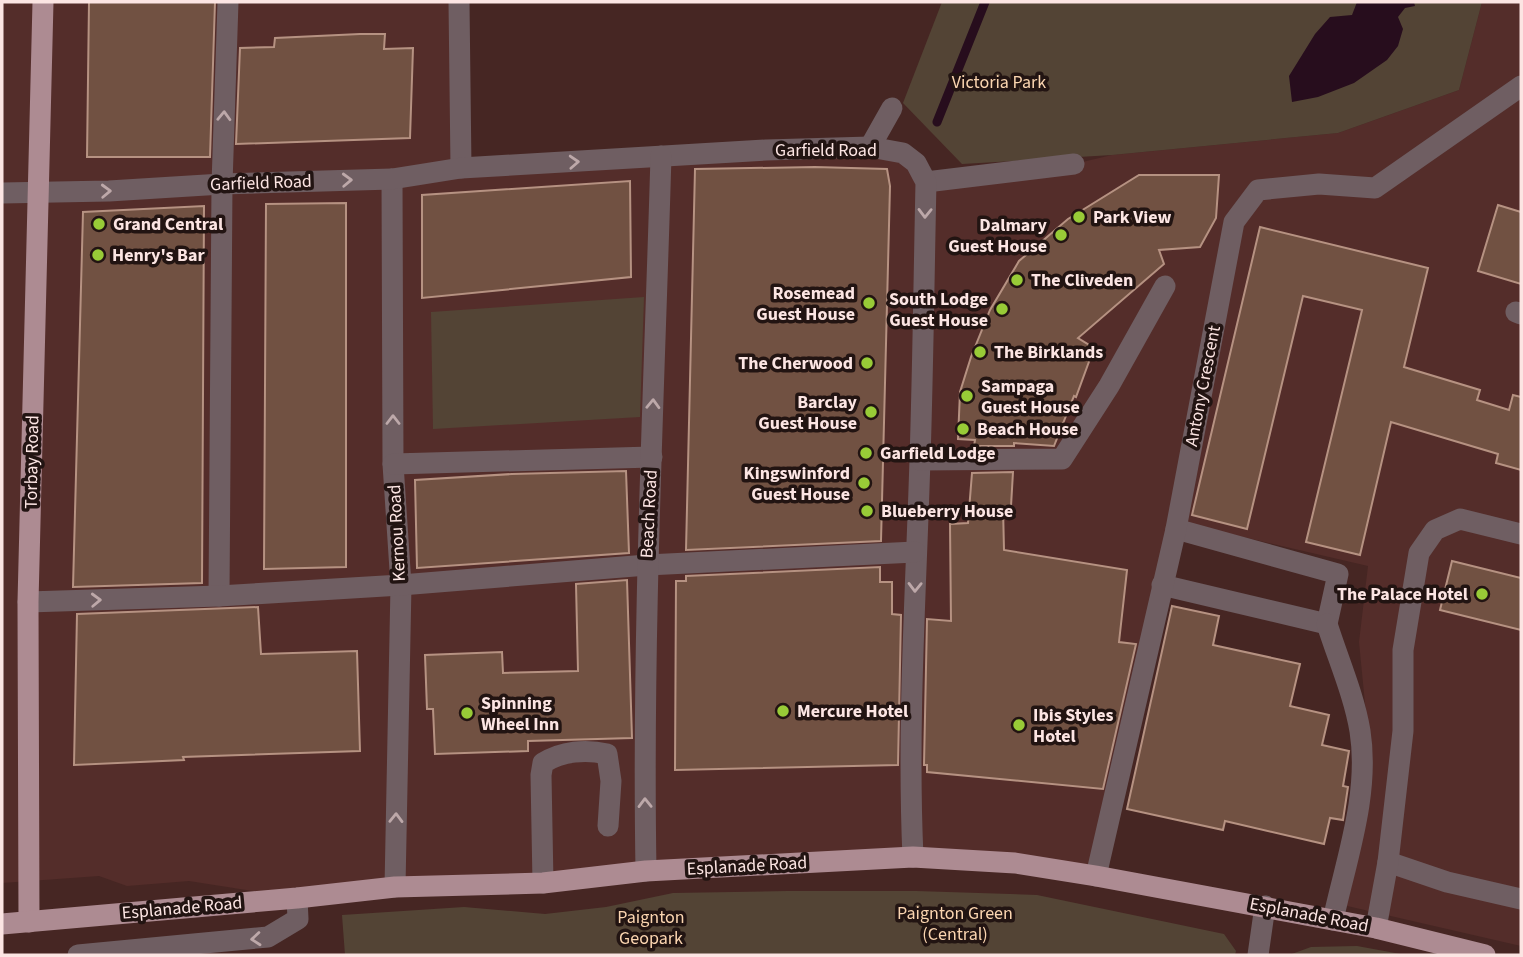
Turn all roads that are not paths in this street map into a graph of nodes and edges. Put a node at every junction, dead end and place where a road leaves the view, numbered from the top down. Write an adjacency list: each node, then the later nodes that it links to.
1 (43, 2): 13 (main road, Torbay Road)
2 (229, 2): 12 (street, one-way to 2)
3 (459, 2): 9 (street)
4 (1521, 86): 19 (street, Antony Crescent)
5 (892, 108): 6 (street)
6 (870, 147): 7 (street, Garfield Road); 11 (street, Garfield Road)
7 (661, 156): 9 (street, Garfield Road, one-way to 7); 16 (street, Beach Road, one-way to 7)
8 (1074, 164): 11 (street)
9 (461, 168): 10 (street, Garfield Road)
10 (392, 178): 12 (street, Garfield Road, one-way to 10); 18 (street, Kernou Road, one-way to 10)
11 (926, 182): 17 (street, one-way to 17)
12 (222, 184): 13 (street, Garfield Road, one-way to 12); 25 (street)
13 (38, 192): 14 (street, Garfield Road); 26 (main road, Torbay Road)
14 (2, 193)
15 (1165, 286): 17 (street)
16 (652, 457): 18 (street); 22 (street, Beach Road)
17 (920, 460): 21 (street)
18 (393, 464): 23 (street, Kernou Road)
19 (1176, 530): 24 (street, Antony Crescent); 27 (street)
20 (1521, 534): 32 (street)
21 (915, 552): 22 (street); 31 (street, one-way to 31)
22 (646, 565): 23 (street); 28 (street, Beach Road)
23 (401, 585): 25 (street); 36 (street, Kernou Road, one-way to 23)
24 (1162, 585): 27 (street); 34 (street, Antony Crescent)
25 (219, 596): 26 (street, one-way to 25)
26 (28, 602): 41 (main road, Torbay Road)
27 (1327, 624): 40 (street)
28 (644, 747): 29 (street); 33 (street, Beach Road, one-way to 28)
29 (607, 754): 30 (street); 35 (street)
30 (608, 827)
31 (913, 857): 33 (main road, Esplanade Road); 34 (main road, Esplanade Road)
32 (1388, 862): 38 (street); 43 (street)
33 (646, 871): 35 (main road, Esplanade Road)
34 (1096, 876): 39 (main road, Esplanade Road)
35 (543, 883): 36 (main road, Esplanade Road)
36 (395, 887): 37 (main road, Esplanade Road)
37 (296, 898): 41 (main road, Esplanade Road); 44 (street, one-way to 44)
38 (1521, 899)
39 (1265, 906): 40 (main road, Esplanade Road); 45 (street)
40 (1333, 920): 43 (main road, Esplanade Road)
41 (29, 922): 42 (main road, Esplanade Road)
42 (2, 924)
43 (1376, 928): 46 (main road, Esplanade Road)
44 (78, 955)
45 (1258, 955)
46 (1485, 955)

